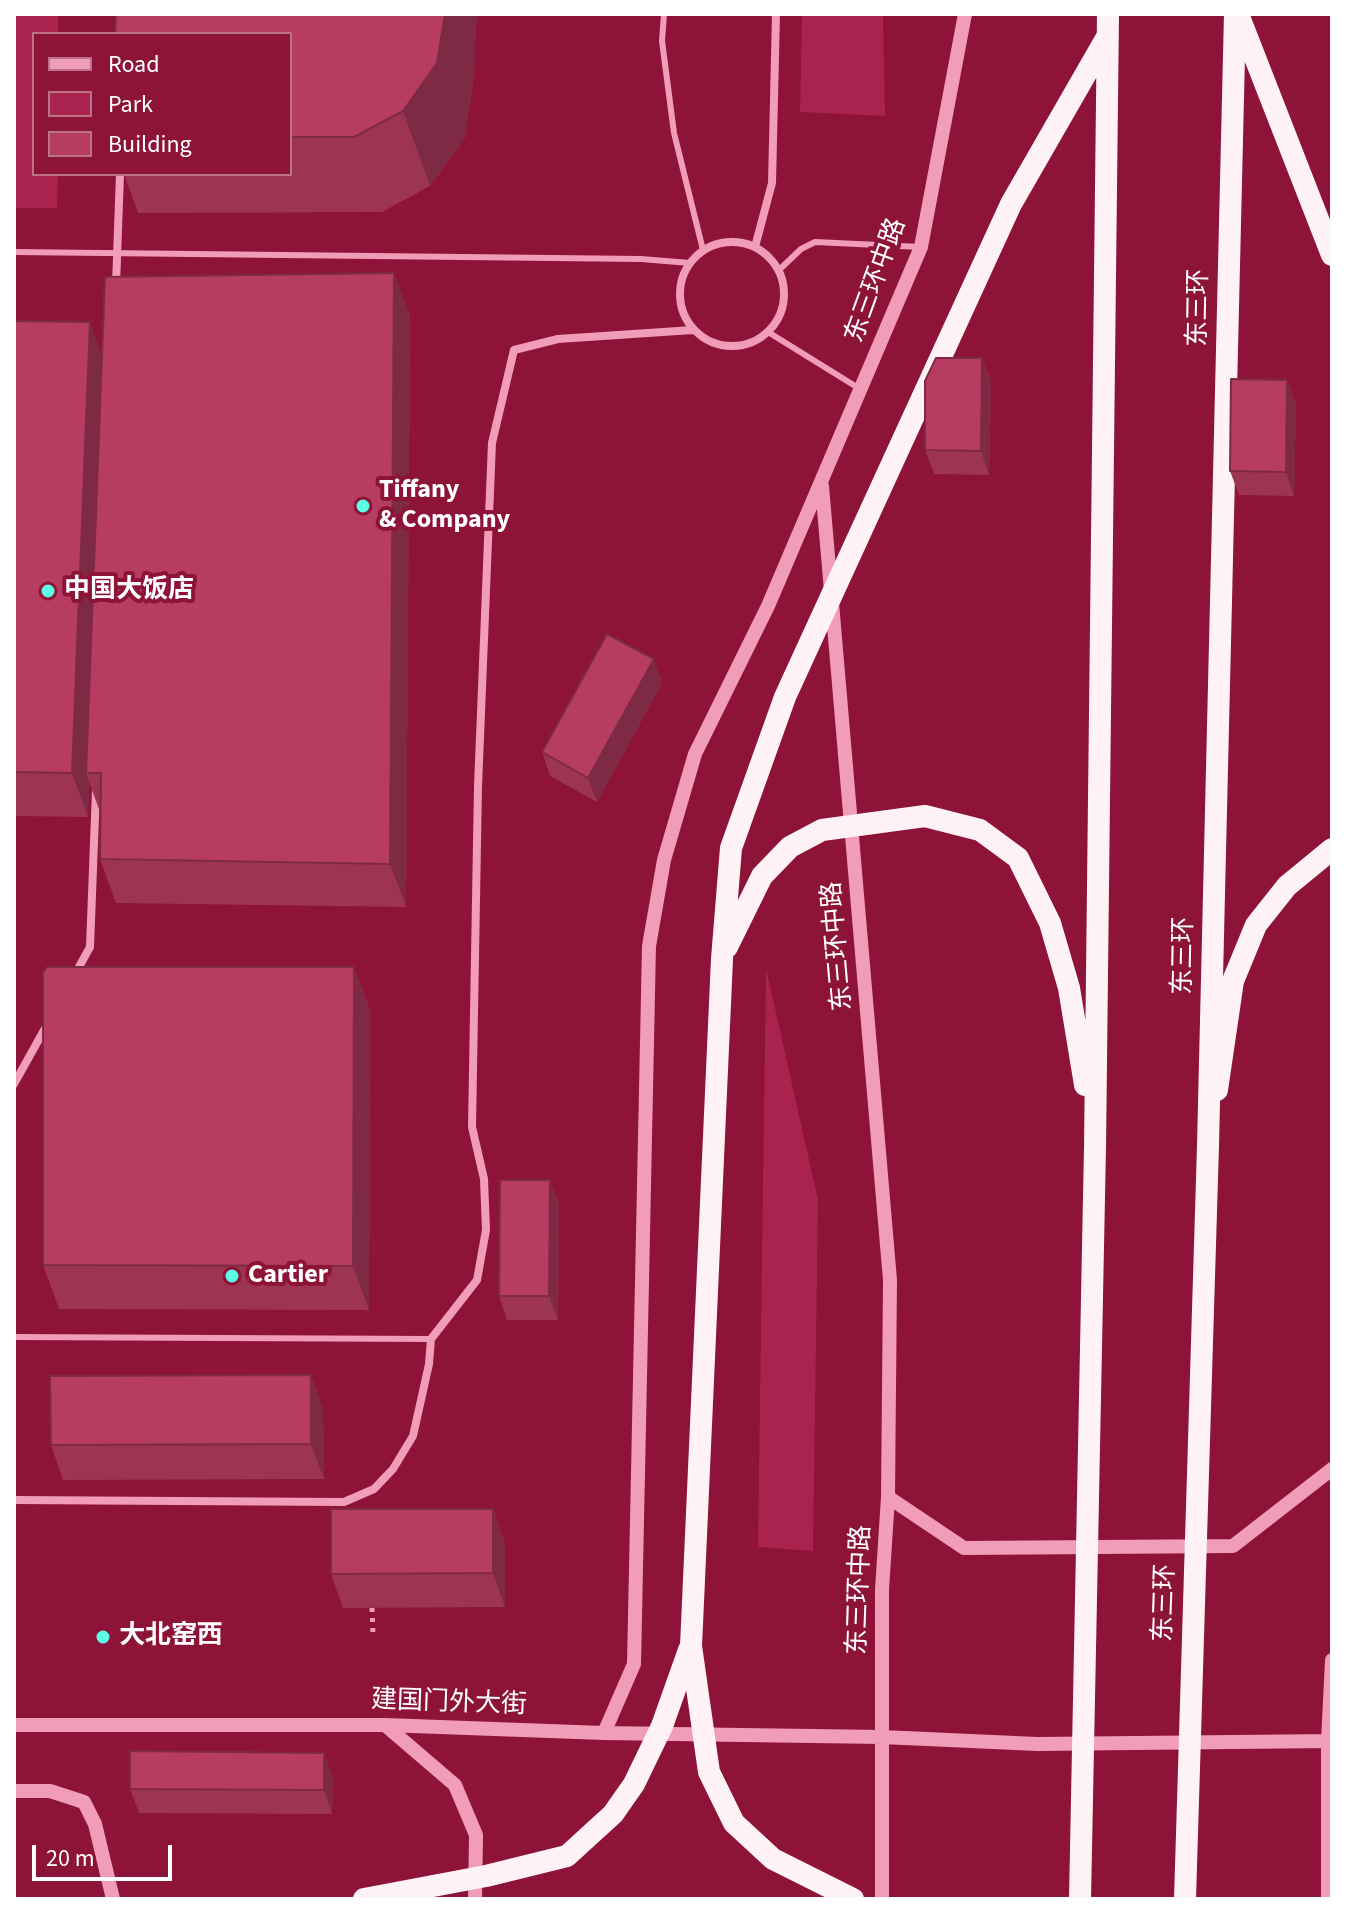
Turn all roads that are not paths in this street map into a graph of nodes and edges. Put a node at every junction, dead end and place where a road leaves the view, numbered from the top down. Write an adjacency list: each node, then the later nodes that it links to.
1 (664, 14): 10 (lane)
2 (776, 14): 8 (street)
3 (965, 14): 9 (street, 东三环中路)
4 (1108, 14): 6 (highway, bridge)
5 (1237, 14): 13 (highway); 27 (highway, 东三环, bridge)
6 (1107, 37): 23 (highway, bridge); 28 (highway, bridge)
7 (120, 176): 12 (street)
8 (755, 247): 10 (street); 15 (street)
9 (921, 247): 15 (lane); 19 (street, 东三环中路)
10 (703, 250): 14 (street)
11 (14, 252): 12 (lane)
12 (117, 253): 14 (lane); 16 (street)
13 (1332, 255)
14 (690, 263): 17 (street)
15 (779, 270): 18 (street)
16 (115, 301)
17 (693, 330): 18 (street); 30 (street)
18 (768, 332): 19 (lane)
19 (861, 389): 20 (street, 东三环中路)
20 (822, 482): 32 (street, 东三环中路); 38 (street)
21 (97, 774): 24 (street)
22 (1332, 849): 27 (highway, bridge)
23 (722, 959): 28 (highway, bridge); 34 (highway, bridge)
24 (67, 988)
25 (52, 1016): 26 (street)
26 (14, 1084)
27 (1208, 1146): 48 (highway, 东三环, bridge)
28 (1095, 1147): 47 (highway, bridge)
29 (14, 1337): 30 (lane)
30 (431, 1339): 33 (street)
31 (1332, 1469): 32 (street)
32 (888, 1497): 39 (street, 东三环中路)
33 (14, 1500)
34 (691, 1646): 43 (highway, bridge); 45 (highway, bridge)
35 (1332, 1660): 40 (street)
36 (14, 1725): 37 (street, 建国门外大街)
37 (385, 1725): 38 (street, 建国门外大街); 44 (street)
38 (604, 1733): 39 (street, 建国门外大街)
39 (882, 1737): 40 (street, 建国门外大街); 46 (street, 东三环中路)
40 (1330, 1741): 49 (street)
41 (14, 1791): 42 (street)
42 (113, 1899)
43 (364, 1899)
44 (475, 1899)
45 (853, 1899)
46 (882, 1899)
47 (1080, 1899)
48 (1185, 1899)
49 (1328, 1899)

